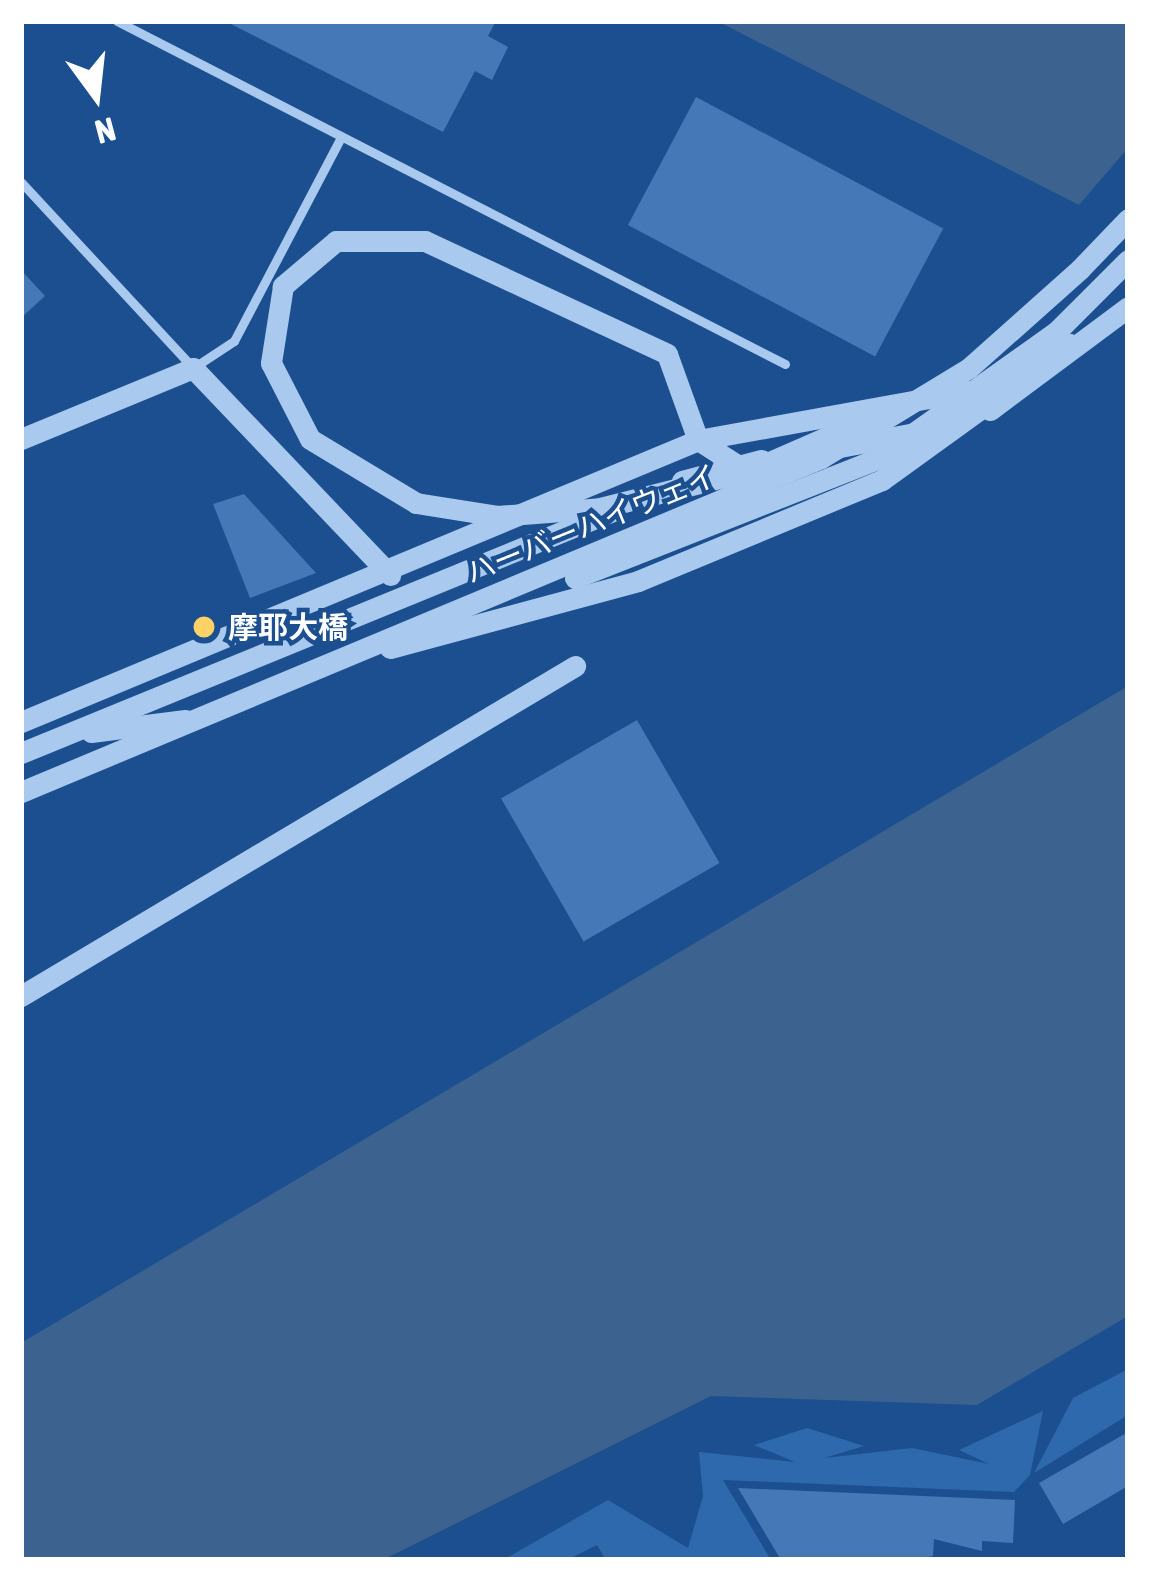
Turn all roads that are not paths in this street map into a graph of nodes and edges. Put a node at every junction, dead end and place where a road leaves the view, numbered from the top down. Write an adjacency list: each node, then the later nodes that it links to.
1 (117, 21): 2 (lane)
2 (339, 141): 10 (lane); 11 (lane)
3 (21, 182): 11 (lane)
4 (1128, 219): 6 (street, ハーバーハイウェイ)
5 (1128, 260): 22 (street, ハーバーハイウェイ, bridge)
6 (1080, 269): 13 (street, bridge); 21 (street, ハーバーハイウェイ, bridge)
7 (1128, 286): 19 (street, bridge)
8 (1128, 307): 9 (street)
9 (1089, 341): 13 (street); 14 (street)
10 (785, 364)
11 (193, 368): 12 (street); 15 (street)
12 (21, 439)
13 (698, 440): 14 (street); 15 (street)
14 (734, 464): 16 (street)
15 (387, 568): 16 (street); 18 (street)
16 (400, 598): 19 (street)
17 (575, 666): 23 (street)
18 (21, 722)
19 (63, 736): 20 (street)
20 (21, 753)
21 (21, 792)
22 (21, 803)
23 (21, 996)

